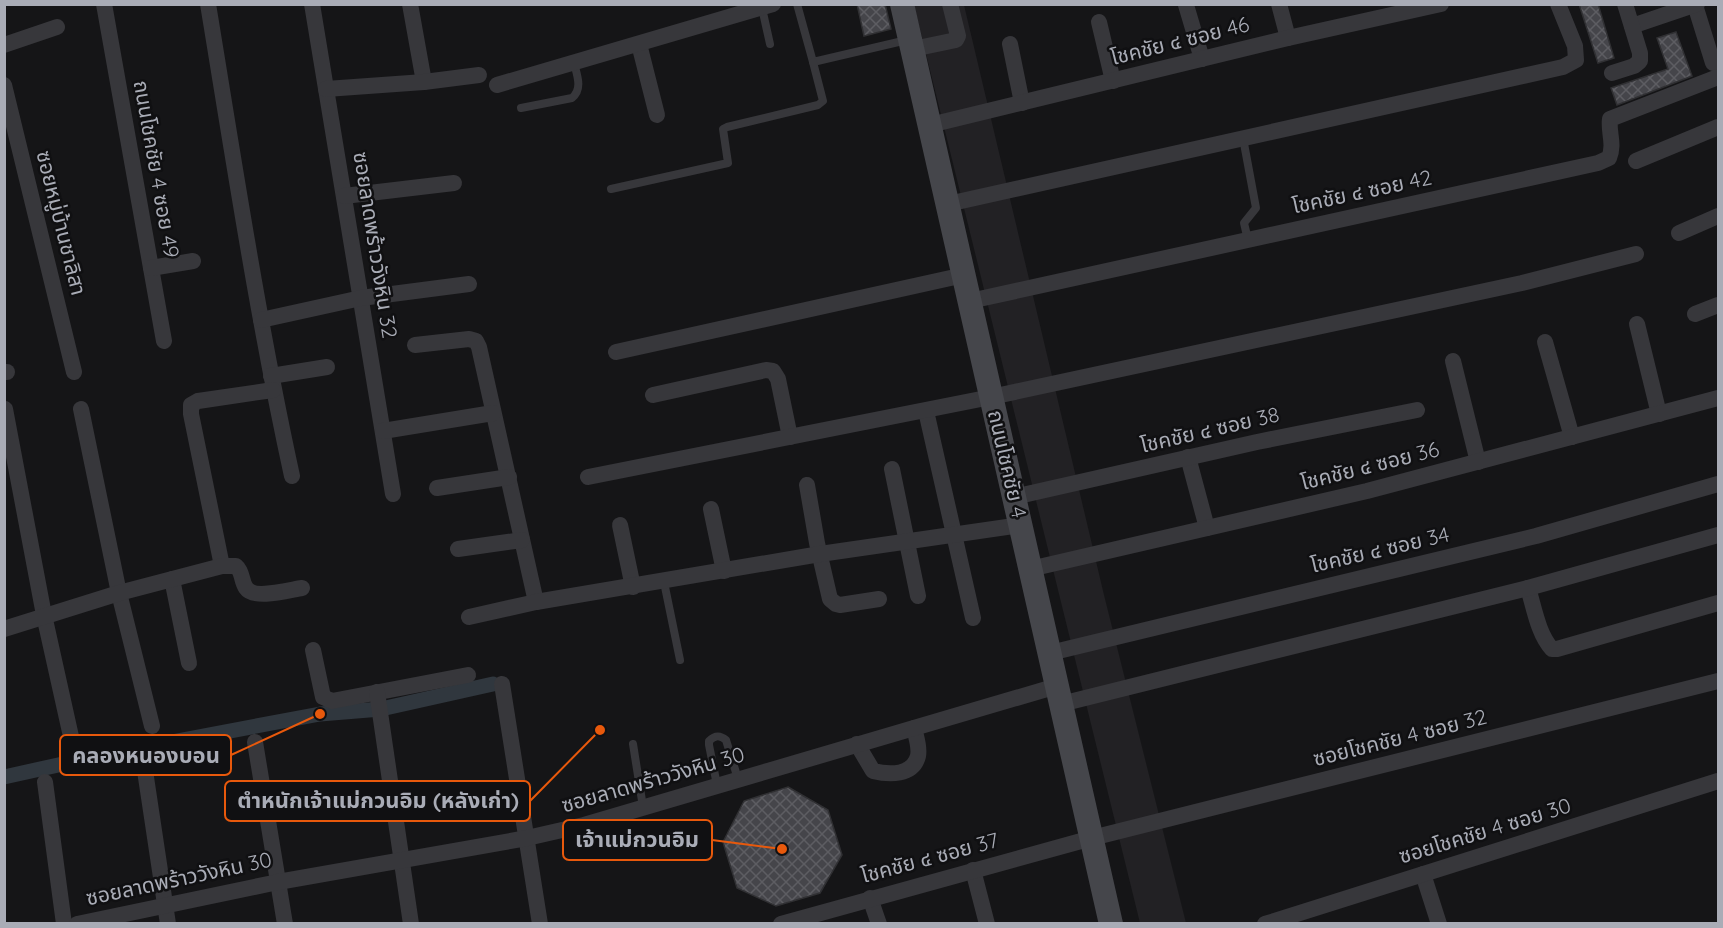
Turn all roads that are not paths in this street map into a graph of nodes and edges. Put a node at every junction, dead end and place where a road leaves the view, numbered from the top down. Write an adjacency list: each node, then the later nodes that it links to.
1 (104, 4): 53 (street, ถนนโชคชัย 4 ซอย 49)
2 (208, 4): 60 (street)
3 (312, 4): 36 (street, ซอยลาดพร้าววังหิน 32)
4 (410, 4): 33 (street)
5 (797, 4): 28 (lane)
6 (902, 4): 23 (street, ถนนโชคชัย 4)
7 (950, 4): 23 (street)
8 (1280, 4): 20 (street)
9 (1441, 4): 16 (street, โชคชัย ๔ ซอย 46)
10 (1557, 4): 42 (street)
11 (1625, 4): 18 (street)
12 (1186, 5): 26 (street)
13 (1696, 5): 15 (street); 29 (street)
14 (767, 6): 21 (street); 22 (lane)
15 (1676, 8): 18 (street)
16 (1372, 12): 20 (street, โชคชัย ๔ ซอย 46)
17 (1099, 22): 32 (street)
18 (1632, 26): 30 (street)
19 (57, 27): 25 (street)
20 (1288, 38): 26 (street, โชคชัย ๔ ซอย 46)
21 (639, 44): 27 (street); 39 (street)
22 (770, 44)
23 (911, 44): 28 (lane); 40 (street, ถนนโชคชัย 4)
24 (1010, 44): 37 (street)
25 (4, 45)
26 (1203, 59): 32 (street, โชคชัย ๔ ซอย 46)
27 (574, 63): 35 (street); 38 (lane)
28 (813, 63): 45 (lane)
29 (1716, 70): 50 (street, โชคชัย ๔ ซอย 42)
30 (1612, 73)
31 (479, 75): 33 (street)
32 (1113, 81): 37 (street, โชคชัย ๔ ซอย 46)
33 (424, 82): 36 (street)
34 (4, 85): 68 (street, ซอยหมู่บ้านชาลิสา)
35 (497, 85)
36 (326, 89): 46 (street, ซอยลาดพร้าววังหิน 32)
37 (1022, 103): 40 (street, โชคชัย ๔ ซอย 46)
38 (521, 108)
39 (657, 115)
40 (930, 125): 47 (street, ถนนโชคชัย 4)
41 (1719, 127): 43 (street)
42 (1243, 138): 47 (street); 50 (lane)
43 (1636, 161)
44 (454, 183): 46 (street)
45 (611, 189)
46 (344, 196): 56 (street, ซอยลาดพร้าววังหิน 32)
47 (948, 204): 54 (street, ถนนโชคชัย 4)
48 (1719, 216): 49 (street)
49 (1679, 233)
50 (1248, 240): 57 (street, โชคชัย ๔ ซอย 42)
51 (1636, 254): 71 (street)
52 (193, 261): 53 (street)
53 (151, 268): 62 (street, ถนนโชคชัย 4 ซอย 49)
54 (964, 275): 57 (street, ถนนโชคชัย 4); 65 (street)
55 (469, 284): 56 (street)
56 (361, 298): 60 (street); 79 (street, ซอยลาดพร้าววังหิน 32)
57 (970, 301): 71 (street, ถนนโชคชัย 4)
58 (1719, 305): 59 (street)
59 (1695, 314)
60 (261, 321): 69 (street)
61 (1637, 324): 78 (street)
62 (164, 341)
63 (1545, 342): 81 (street)
64 (415, 345): 77 (street)
65 (616, 352)
66 (1453, 361): 83 (street)
67 (327, 367): 69 (street)
68 (74, 372)
69 (272, 383): 85 (street); 103 (street)
70 (653, 395): 80 (street)
71 (992, 397): 76 (street); 92 (street, ถนนโชคชัย 4)
72 (1719, 398): 78 (street, โชคชัย ๔ ซอย 36)
73 (5, 409): 116 (street)
74 (81, 409): 111 (street)
75 (1417, 410): 82 (street, โชคชัย ๔ ซอย 38)
76 (926, 411): 80 (street); 97 (street)
77 (493, 413): 79 (street); 86 (street)
78 (1659, 414): 81 (street, โชคชัย ๔ ซอย 36)
79 (383, 431): 91 (street, ซอยลาดพร้าววังหิน 32)
80 (790, 437): 87 (street)
81 (1572, 437): 83 (street, โชคชัย ๔ ซอย 36)
82 (1188, 458): 92 (street, โชคชัย ๔ ซอย 38); 96 (street)
83 (1478, 462): 96 (street, โชคชัย ๔ ซอย 36)
84 (892, 469): 100 (street)
85 (292, 476)
86 (509, 477): 90 (street); 99 (street)
87 (588, 477)
88 (1719, 484): 121 (street, โชคชัย ๔ ซอย 34)
89 (807, 486): 102 (street)
90 (437, 488)
91 (393, 494)
92 (1014, 497): 95 (street, ถนนโชคชัย 4)
93 (711, 509): 105 (street)
94 (620, 525): 108 (street)
95 (1021, 525): 97 (street); 104 (street, ถนนโชคชัย 4)
96 (1207, 528): 104 (street, โชคชัย ๔ ซอย 36)
97 (953, 535): 100 (street); 118 (street)
98 (1719, 535): 110 (street, ซอยลาดพร้าววังหิน 30)
99 (522, 540): 101 (street); 114 (street)
100 (907, 542): 102 (street); 112 (street)
101 (458, 549)
102 (820, 554): 105 (street); 113 (street)
103 (222, 566): 106 (street); 109 (street)
104 (1030, 569): 121 (street, ถนนโชคชัย 4)
105 (724, 571): 107 (street)
106 (172, 579): 111 (street); 123 (street)
107 (664, 582): 108 (street); 122 (lane)
108 (633, 587): 114 (street)
109 (302, 588)
110 (1528, 588): 115 (street); 127 (street, ซอยลาดพร้าววังหิน 30)
111 (119, 593): 116 (street); 129 (street)
112 (918, 596)
113 (879, 599)
114 (536, 602): 117 (street)
115 (1719, 603)
116 (44, 615): 119 (street); 131 (street)
117 (469, 617)
118 (974, 618)
119 (4, 629)
120 (313, 650): 128 (street)
121 (1050, 653): 127 (street, ถนนโชคชัย 4)
122 (680, 660)
123 (189, 663)
124 (468, 675): 128 (street)
125 (1719, 681): 142 (street, ซอยโชคชัย 4 ซอย 32)
126 (502, 684): 141 (street)
127 (1059, 695): 130 (street, ซอยลาดพร้าววังหิน 30); 142 (street, ถนนโชคชัย 4)
128 (379, 704): 143 (street)
129 (152, 726)
130 (914, 728): 134 (street, ซอยลาดพร้าววังหิน 30); 134 (street)
131 (72, 741)
132 (255, 742): 146 (street)
133 (633, 744): 140 (lane)
134 (857, 744): 136 (street, ซอยลาดพร้าววังหิน 30)
135 (144, 764): 148 (street)
136 (738, 779): 139 (street, ซอยลาดพร้าววังหิน 30); 139 (lane)
137 (1719, 781): 145 (street, ซอยโชคชัย 4 ซอย 30)
138 (45, 782): 149 (street)
139 (717, 785): 140 (street, ซอยลาดพร้าววังหิน 30)
140 (644, 807): 141 (street, ซอยลาดพร้าววังหิน 30)
141 (527, 838): 143 (street, ซอยลาดพร้าววังหิน 30); 154 (street)
142 (1092, 838): 144 (street, โชคชัย ๔ ซอย 37); 158 (street, ถนนโชคชัย 4)
143 (402, 859): 146 (street, ซอยลาดพร้าววังหิน 30); 153 (street)
144 (973, 870): 147 (street, โชคชัย ๔ ซอย 37); 157 (street)
145 (1423, 874): 159 (street, ซอยโชคชัย 4 ซอย 30); 160 (street)
146 (278, 882): 148 (street, ซอยลาดพร้าววังหิน 30); 152 (street)
147 (870, 898): 155 (street, โชคชัย ๔ ซอย 37); 156 (street)
148 (165, 905): 150 (street, ซอยลาดพร้าววังหิน 30); 151 (street)
149 (64, 924)
150 (77, 924)
151 (168, 924)
152 (285, 924)
153 (411, 924)
154 (540, 924)
155 (781, 924)
156 (879, 924)
157 (987, 924)
158 (1111, 924)
159 (1265, 924)
160 (1439, 924)

